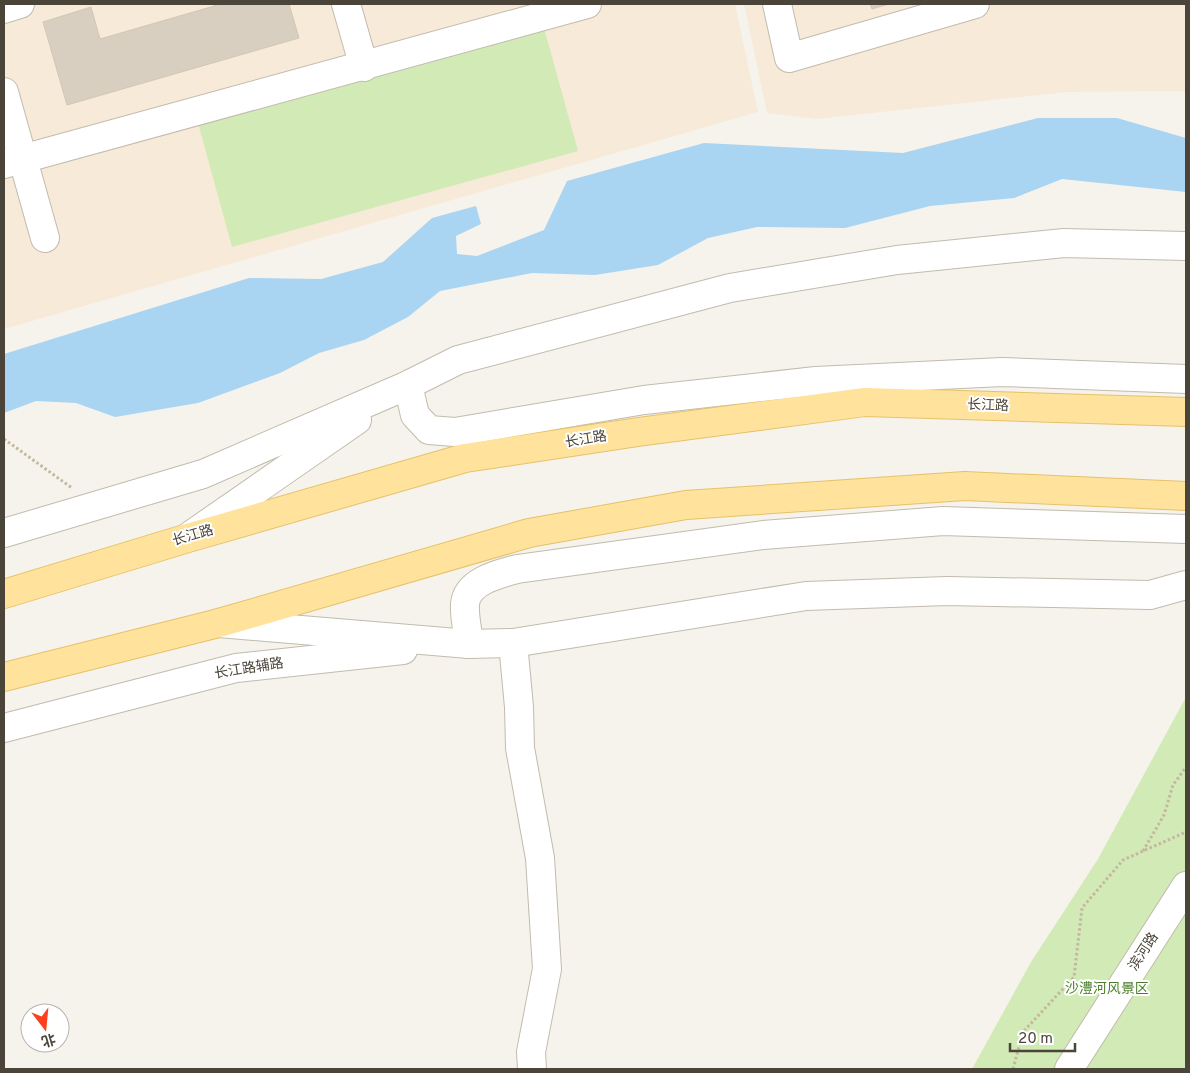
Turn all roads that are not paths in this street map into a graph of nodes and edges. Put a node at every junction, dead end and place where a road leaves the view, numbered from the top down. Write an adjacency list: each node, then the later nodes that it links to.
1 (20, 4): 6 (street)
2 (346, 4): 7 (street)
3 (588, 4): 7 (street)
4 (777, 4): 5 (street)
5 (975, 4)
6 (4, 9)
7 (364, 67): 9 (street)
8 (4, 92): 9 (street)
9 (13, 161): 10 (street)
10 (45, 238)
11 (1186, 246): 13 (street)
12 (1186, 379): 13 (street)
13 (408, 385): 17 (street); 18 (street)
14 (1186, 412): 18 (main road, 长江路)
15 (1181, 496): 21 (main road)
16 (1173, 528): 23 (street)
17 (4, 533)
18 (188, 538): 20 (main road, 长江路)
19 (1186, 585): 22 (street)
20 (4, 594)
21 (219, 623): 23 (street); 24 (main road)
22 (512, 643): 23 (street); 27 (street)
23 (469, 644): 25 (street, 长江路辅路)
24 (4, 677)
25 (5, 721)
26 (1186, 886): 28 (street, 滨河路)
27 (532, 1069)
28 (1068, 1069)

